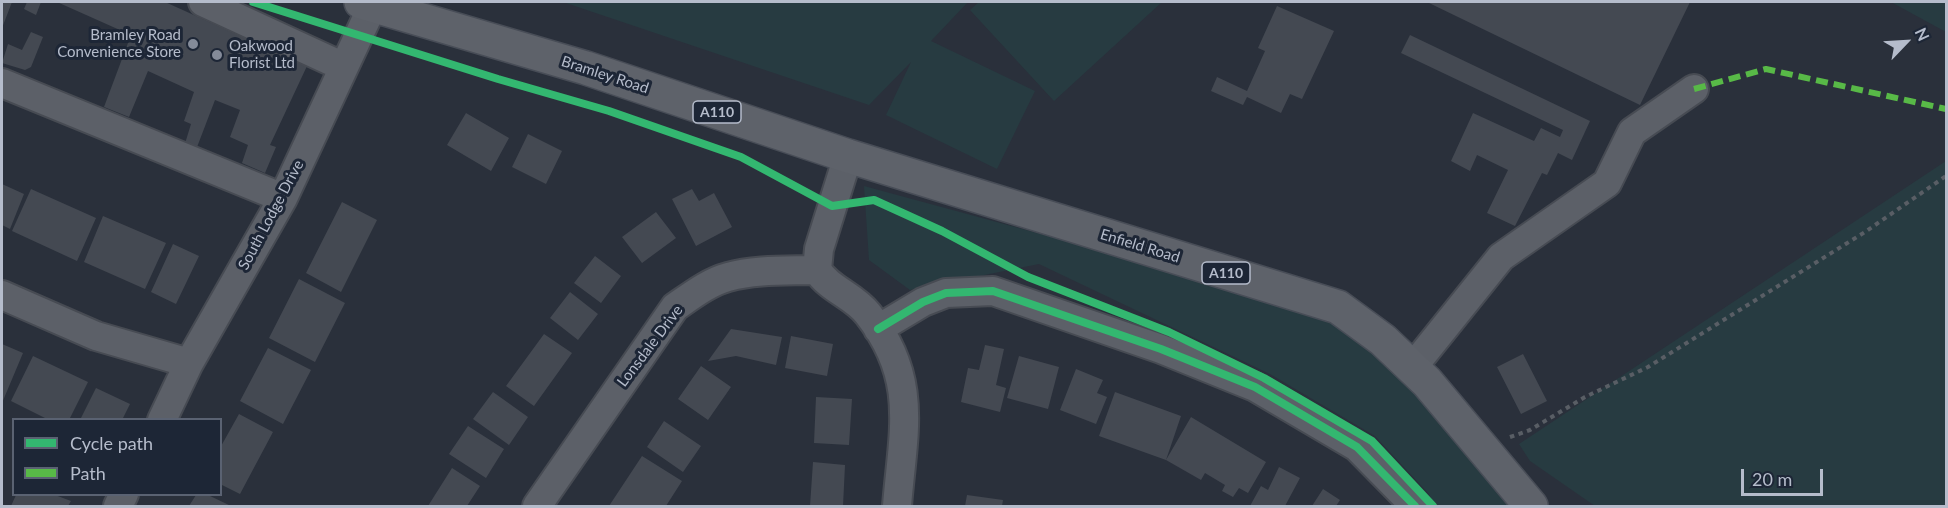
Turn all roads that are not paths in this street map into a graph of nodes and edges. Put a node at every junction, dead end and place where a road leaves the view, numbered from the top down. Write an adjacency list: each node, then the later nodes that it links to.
1 (203, 2): 3 (street)
2 (366, 4): 3 (street, South Lodge Drive); 6 (main road, Bramley Road / A110)
3 (344, 67): 7 (street, South Lodge Drive)
4 (2, 82): 7 (street)
5 (1694, 89): 12 (street)
6 (848, 156): 8 (street); 12 (main road, Enfield Road / A110)
7 (283, 198): 11 (street, South Lodge Drive)
8 (817, 270): 10 (street); 14 (street, Lonsdale Drive)
9 (2, 295): 11 (street)
10 (878, 329): 15 (street); 16 (street)
11 (189, 363): 13 (street, South Lodge Drive)
12 (1412, 368): 17 (main road, Enfield Road / A110)
13 (163, 418)
14 (537, 507)
15 (897, 507)
16 (1415, 507)
17 (1531, 507)

